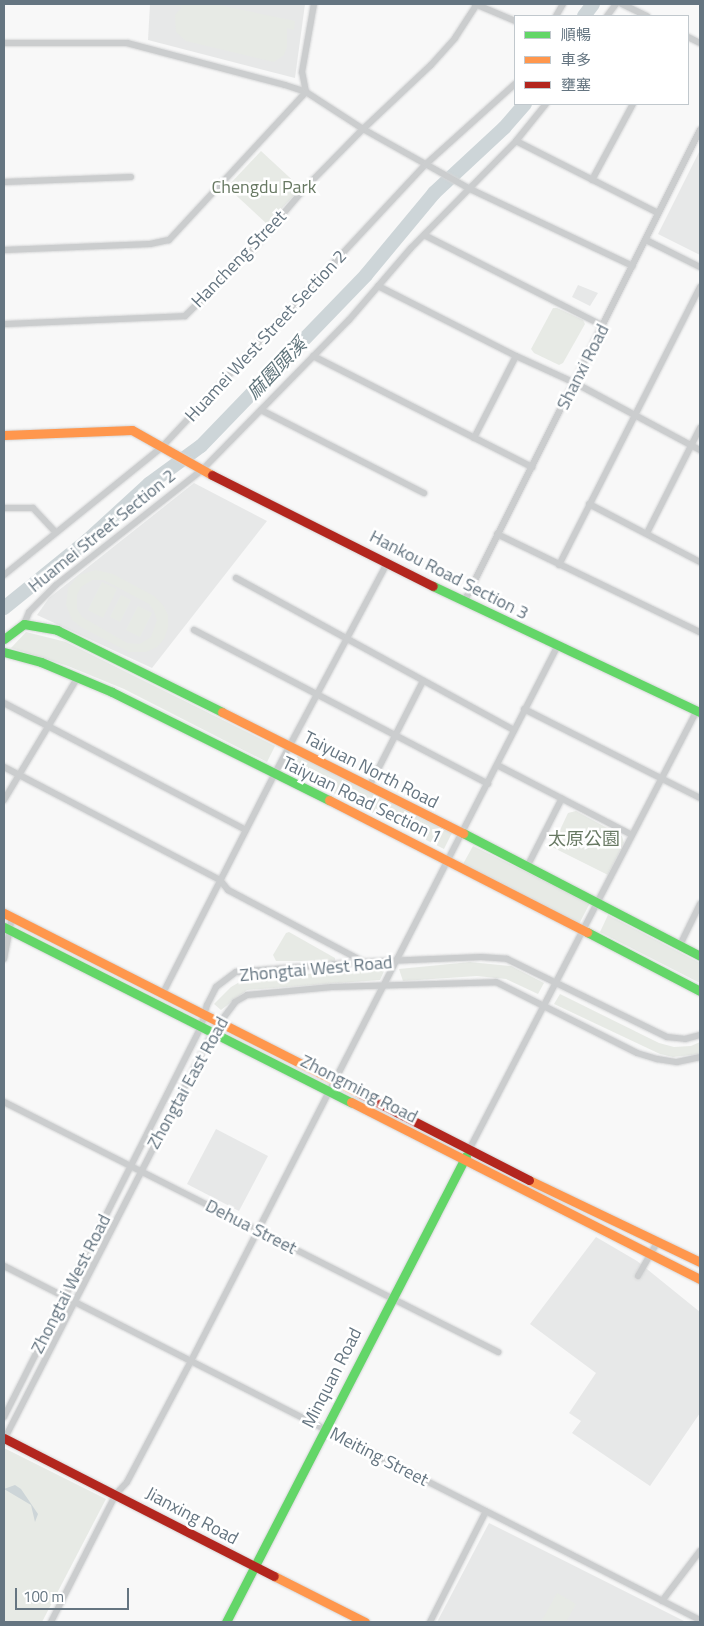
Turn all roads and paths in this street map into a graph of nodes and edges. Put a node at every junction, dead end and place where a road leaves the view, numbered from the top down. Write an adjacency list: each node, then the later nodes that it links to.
1 (314, 4): 12 (street)
2 (476, 4): 9 (street); 15 (street, Hancheng Street)
3 (563, 4): 6 (street)
4 (616, 4): 7 (street)
5 (622, 4): 8 (street)
6 (557, 15)
7 (608, 15)
8 (645, 15)
9 (514, 21)
10 (4, 43): 12 (street)
11 (514, 85): 18 (street, Huamei West Street Section 2)
12 (306, 92): 15 (street); 26 (street)
13 (545, 105): 17 (street, Huamei Street Section 2)
14 (632, 105): 20 (street)
15 (362, 129): 18 (street); 31 (street, Hancheng Street)
16 (700, 130): 23 (street, Shanxi Road)
17 (516, 141): 20 (street); 22 (street, Huamei Street Section 2)
18 (426, 164): 22 (street); 42 (street, Huamei West Street Section 2)
19 (131, 177): 21 (street)
20 (592, 180): 23 (street)
21 (4, 182)
22 (470, 190): 24 (street, Huamei Street Section 2); 27 (street)
23 (658, 213): 25 (street, Shanxi Road)
24 (424, 235): 29 (street, Huamei Street Section 2); 32 (street)
25 (646, 240): 27 (street, Shanxi Road); 28 (street)
26 (4, 250)
27 (633, 266): 32 (street, Shanxi Road)
28 (700, 267)
29 (378, 286): 33 (street, Huamei Street Section 2); 34 (street)
30 (700, 287): 37 (street)
31 (4, 324)
32 (603, 326): 35 (street, Shanxi Road)
33 (314, 356): 36 (street, Huamei Street Section 2); 40 (street)
34 (516, 356): 35 (street); 40 (street)
35 (575, 383): 37 (street); 44 (street, Shanxi Road)
36 (261, 410): 45 (street, Huamei Street Section 2); 46 (street)
37 (635, 414): 41 (street); 47 (street)
38 (700, 428): 41 (street)
39 (4, 435): 42 (street, Hankou Road Section 3)
40 (474, 438): 44 (street)
41 (691, 446): 43 (street); 51 (street)
42 (161, 448): 45 (street, Hankou Road Section 3); 49 (street, Huamei West Street Section 2)
43 (700, 450)
44 (532, 467): 50 (street, Shanxi Road)
45 (202, 470): 53 (street, Hankou Road Section 3); 58 (street, Huamei Street Section 2)
46 (424, 493)
47 (590, 504): 51 (street); 54 (street)
48 (4, 508): 49 (street)
49 (55, 532): 55 (street, Huamei West Street Section 2)
50 (497, 534): 54 (street); 57 (street, Shanxi Road)
51 (647, 534): 52 (street)
52 (700, 562)
53 (387, 563): 57 (street, Hankou Road Section 3); 62 (street)
54 (559, 565): 60 (street)
55 (4, 575)
56 (236, 578): 62 (street)
57 (464, 602): 63 (street, Hankou Road Section 3)
58 (24, 624): 61 (street, Huamei Street Section 2); 74 (street, Taiyuan North Road)
59 (194, 630): 67 (street)
60 (700, 632)
61 (4, 639)
62 (346, 639): 66 (street); 67 (street)
63 (557, 647): 69 (street); 70 (street, Hankou Road Section 3)
64 (4, 652): 65 (street, Taiyuan Road Section 1)
65 (78, 677): 71 (street); 77 (street, Taiyuan Road Section 1)
66 (423, 681): 72 (street); 73 (street)
67 (316, 695): 73 (street); 74 (street)
68 (4, 703): 71 (street)
69 (524, 709): 72 (street); 79 (street)
70 (699, 712): 79 (street)
71 (49, 727): 78 (street); 85 (street)
72 (514, 730): 75 (street)
73 (395, 735): 80 (street); 81 (street)
74 (289, 747): 77 (street); 81 (street, Taiyuan North Road)
75 (497, 765): 80 (street); 82 (street)
76 (4, 767): 78 (street)
77 (274, 774): 85 (street); 88 (street, Taiyuan Road Section 1)
78 (18, 776): 84 (street); 90 (street)
79 (662, 778): 83 (street); 87 (street)
80 (488, 784): 86 (street)
81 (369, 787): 86 (street, Taiyuan North Road)
82 (562, 798): 87 (street); 89 (street)
83 (700, 798)
84 (4, 800)
85 (246, 830): 90 (street)
86 (463, 833): 88 (street); 89 (street, Taiyuan North Road)
87 (632, 835): 91 (street)
88 (448, 860): 95 (street, Taiyuan Road Section 1); 100 (street)
89 (527, 867): 91 (street, Taiyuan North Road)
90 (220, 880): 99 (street); 104 (street)
91 (597, 902): 95 (street); 96 (street, Taiyuan North Road)
92 (700, 904): 96 (street)
93 (8, 915): 94 (street); 104 (street, Zhongming Road)
94 (7, 929): 98 (street); 108 (street, Zhongming Road)
95 (582, 931): 101 (street); 103 (street, Taiyuan Road Section 1)
96 (680, 945): 97 (street, Taiyuan North Road)
97 (700, 956)
98 (4, 959)
99 (363, 962): 100 (street, Zhongtai West Road); 106 (street, Zhongtai West Road)
100 (396, 962): 101 (street, Zhongtai West Road); 102 (street)
101 (555, 982): 105 (street); 110 (street, Zhongtai West Road)
102 (383, 985): 105 (street, Zhongtai East Road); 107 (street, Zhongtai East Road); 112 (street)
103 (700, 991)
104 (163, 993): 106 (street, Zhongming Road)
105 (543, 1005): 111 (street, Zhongtai East Road); 115 (street)
106 (204, 1014): 107 (street, Zhongming Road); 108 (street, Zhongtai West Road)
107 (219, 1022): 109 (street, Zhongtai East Road); 112 (street, Zhongming Road)
108 (201, 1028): 109 (street, Zhongming Road); 117 (street, Zhongtai West Road)
109 (212, 1033): 113 (street, Zhongming Road); 118 (street, Zhongtai East Road)
110 (700, 1035)
111 (700, 1057)
112 (334, 1082): 113 (street); 115 (street, Zhongming Road)
113 (328, 1092): 116 (street, Zhongming Road); 119 (street)
114 (4, 1102): 117 (street, Dehua Street)
115 (469, 1150): 116 (street, Minquan Road); 120 (street, Zhongming Road)
116 (464, 1161): 121 (street, Zhongming Road); 127 (street, Minquan Road)
117 (131, 1167): 118 (street, Dehua Street); 126 (street, Zhongtai West Road)
118 (140, 1171): 119 (street, Dehua Street); 128 (street, Zhongtai East Road)
119 (258, 1230): 127 (street, Dehua Street); 130 (street)
120 (658, 1241): 121 (street); 122 (street, Zhongming Road)
121 (651, 1254): 124 (street); 125 (street, Zhongming Road)
122 (700, 1262)
123 (4, 1266): 126 (street, Meiting Street)
124 (638, 1276)
125 (700, 1279)
126 (65, 1298): 128 (street, Meiting Street); 131 (street, Zhongtai West Road)
127 (391, 1298): 129 (street, Dehua Street); 132 (street, Minquan Road)
128 (74, 1302): 130 (street, Meiting Street); 133 (street, Zhongtai East Road)
129 (498, 1352)
130 (191, 1361): 132 (street, Meiting Street); 134 (street)
131 (4, 1417)
132 (324, 1429): 135 (street, Meiting Street); 137 (street, Minquan Road)
133 (4, 1438): 134 (street, Jianxing Road)
134 (116, 1494): 137 (street, Jianxing Road); 140 (street)
135 (486, 1511): 138 (street, Meiting Street); 143 (street)
136 (700, 1551): 138 (street)
137 (254, 1567): 141 (street, Minquan Road); 142 (street, Jianxing Road)
138 (662, 1601): 139 (street, Meiting Street)
139 (700, 1620)
140 (52, 1622)
141 (226, 1622)
142 (365, 1622)
143 (430, 1622)

